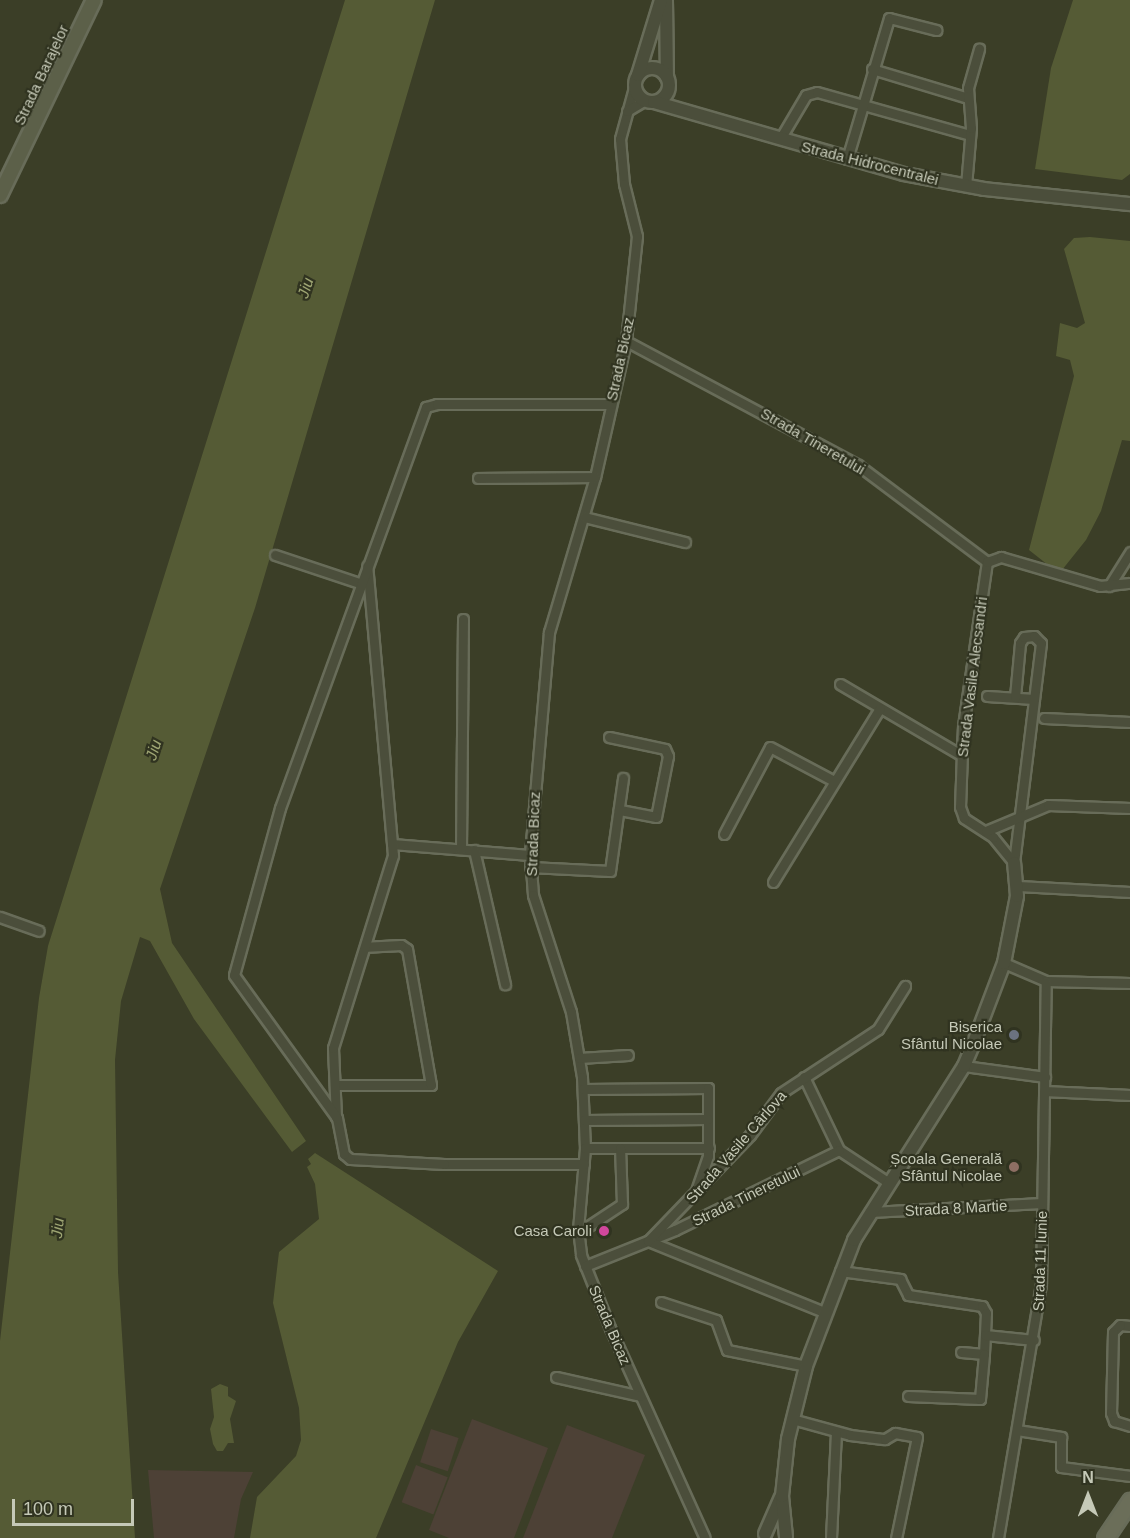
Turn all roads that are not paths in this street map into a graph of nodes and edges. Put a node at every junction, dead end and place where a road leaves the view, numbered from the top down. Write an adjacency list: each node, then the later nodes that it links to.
1 (94, 0): 18 (main road, Strada Barajelor)
2 (661, 0): 7 (street)
3 (666, 0): 8 (street)
4 (936, 30): 6 (street)
5 (979, 49): 9 (street)
6 (872, 69): 9 (street); 11 (street)
7 (637, 80): 8 (street); 10 (street); 13 (street, Strada Bicaz)
8 (668, 81): 10 (street); 12 (street)
9 (968, 98): 14 (street)
10 (649, 101): 12 (street, Strada Hidrocentralei); 13 (street)
11 (862, 104): 14 (street); 15 (street); 16 (street)
12 (687, 109): 15 (street, Strada Hidrocentralei)
13 (627, 111): 20 (street, Strada Bicaz)
14 (970, 135): 17 (street)
15 (780, 139): 16 (street, Strada Hidrocentralei)
16 (847, 159): 17 (street, Strada Hidrocentralei)
17 (966, 186): 19 (street, Strada Hidrocentralei)
18 (0, 195)
19 (1130, 204)
20 (626, 341): 21 (street, Strada Bicaz); 28 (street, Strada Tineretului)
21 (610, 404): 22 (street, Strada Bicaz); 29 (street)
22 (595, 477): 23 (street); 24 (street, Strada Bicaz)
23 (478, 478)
24 (584, 517): 25 (street); 53 (street, Strada Bicaz)
25 (684, 542)
26 (1130, 552): 32 (street)
27 (275, 555): 30 (street)
28 (987, 562): 32 (street); 42 (street, Strada Vasile Alecsandri)
29 (367, 563): 30 (street); 50 (street)
30 (359, 583): 76 (street)
31 (1126, 585): 32 (street)
32 (1109, 586)
33 (463, 619): 51 (street)
34 (840, 684): 38 (street)
35 (987, 696): 36 (street)
36 (1015, 698): 37 (street); 37 (street)
37 (1034, 699): 47 (street)
38 (880, 708): 42 (street); 44 (street)
39 (1044, 718): 40 (street)
40 (1130, 722)
41 (609, 737): 46 (street)
42 (961, 755): 48 (street, Strada Vasile Alecsandri)
43 (622, 778): 46 (street)
44 (834, 781): 49 (street); 56 (street)
45 (1130, 808): 47 (street)
46 (619, 810): 55 (street)
47 (1022, 817): 48 (street); 54 (street)
48 (986, 831): 54 (street, Strada Vasile Alecsandri)
49 (724, 834)
50 (392, 844): 51 (street); 61 (street)
51 (461, 849): 52 (street)
52 (474, 850): 53 (street); 65 (street)
53 (530, 855): 55 (street, Strada Bicaz)
54 (1014, 864): 57 (street)
55 (530, 867): 68 (street, Strada Bicaz)
56 (773, 882)
57 (1018, 886): 58 (street); 62 (street)
58 (1130, 892)
59 (0, 917): 60 (street)
60 (39, 931)
61 (367, 947): 72 (street); 72 (street)
62 (1004, 963): 63 (street); 69 (street)
63 (1046, 981): 64 (street); 71 (street, Strada 11 Iunie)
64 (1130, 983)
65 (505, 984)
66 (905, 987): 70 (street, Strada Vasile Cârlova)
67 (628, 1055): 68 (street)
68 (579, 1058): 73 (street, Strada Bicaz)
69 (964, 1066): 71 (street); 84 (street)
70 (804, 1077): 82 (street); 85 (street, Strada Vasile Cârlova)
71 (1045, 1077): 74 (street, Strada 11 Iunie)
72 (335, 1085): 76 (street)
73 (583, 1089): 77 (street); 78 (street, Strada Bicaz)
74 (1044, 1091): 75 (street); 86 (street, Strada 11 Iunie)
75 (1130, 1095)
76 (336, 1118): 83 (street)
77 (708, 1119): 78 (street); 81 (street)
78 (584, 1120): 79 (street, Strada Bicaz)
79 (585, 1148): 80 (street); 83 (street, Strada Bicaz)
80 (620, 1148): 81 (street); 88 (street)
81 (709, 1148): 85 (street)
82 (839, 1150): 84 (street); 89 (street, Strada Tineretului)
83 (584, 1164): 88 (street, Strada Bicaz)
84 (889, 1183): 87 (street)
85 (692, 1197): 89 (street, Strada Vasile Cârlova)
86 (1042, 1203): 87 (street, Strada 8 Martie); 96 (street, Strada 11 Iunie)
87 (870, 1212): 91 (street)
88 (578, 1233): 90 (street, Strada Bicaz)
89 (648, 1241): 90 (street, Strada Tineretului); 93 (street)
90 (585, 1266): 101 (street, Strada Bicaz)
91 (840, 1271): 93 (street); 95 (street)
92 (661, 1302): 99 (street)
93 (824, 1312): 99 (street)
94 (1130, 1326): 104 (street)
95 (985, 1335): 96 (street); 98 (street)
96 (1034, 1340): 105 (street, Strada 11 Iunie)
97 (961, 1352): 98 (street)
98 (984, 1354): 102 (street)
99 (806, 1366): 103 (street)
100 (556, 1377): 101 (street)
101 (640, 1396): 111 (street, Strada Bicaz)
102 (908, 1396)
103 (792, 1419): 106 (street); 108 (street)
104 (1130, 1426)
105 (1017, 1430): 107 (street); 115 (street, Strada 11 Iunie)
106 (836, 1433): 113 (street); 114 (street)
107 (1130, 1476)
108 (782, 1496): 110 (street); 112 (street)
109 (1130, 1501): 116 (main road)
110 (763, 1536): 112 (street)
111 (705, 1538)
112 (787, 1538)
113 (831, 1538)
114 (896, 1538)
115 (998, 1538)
116 (1105, 1538)

